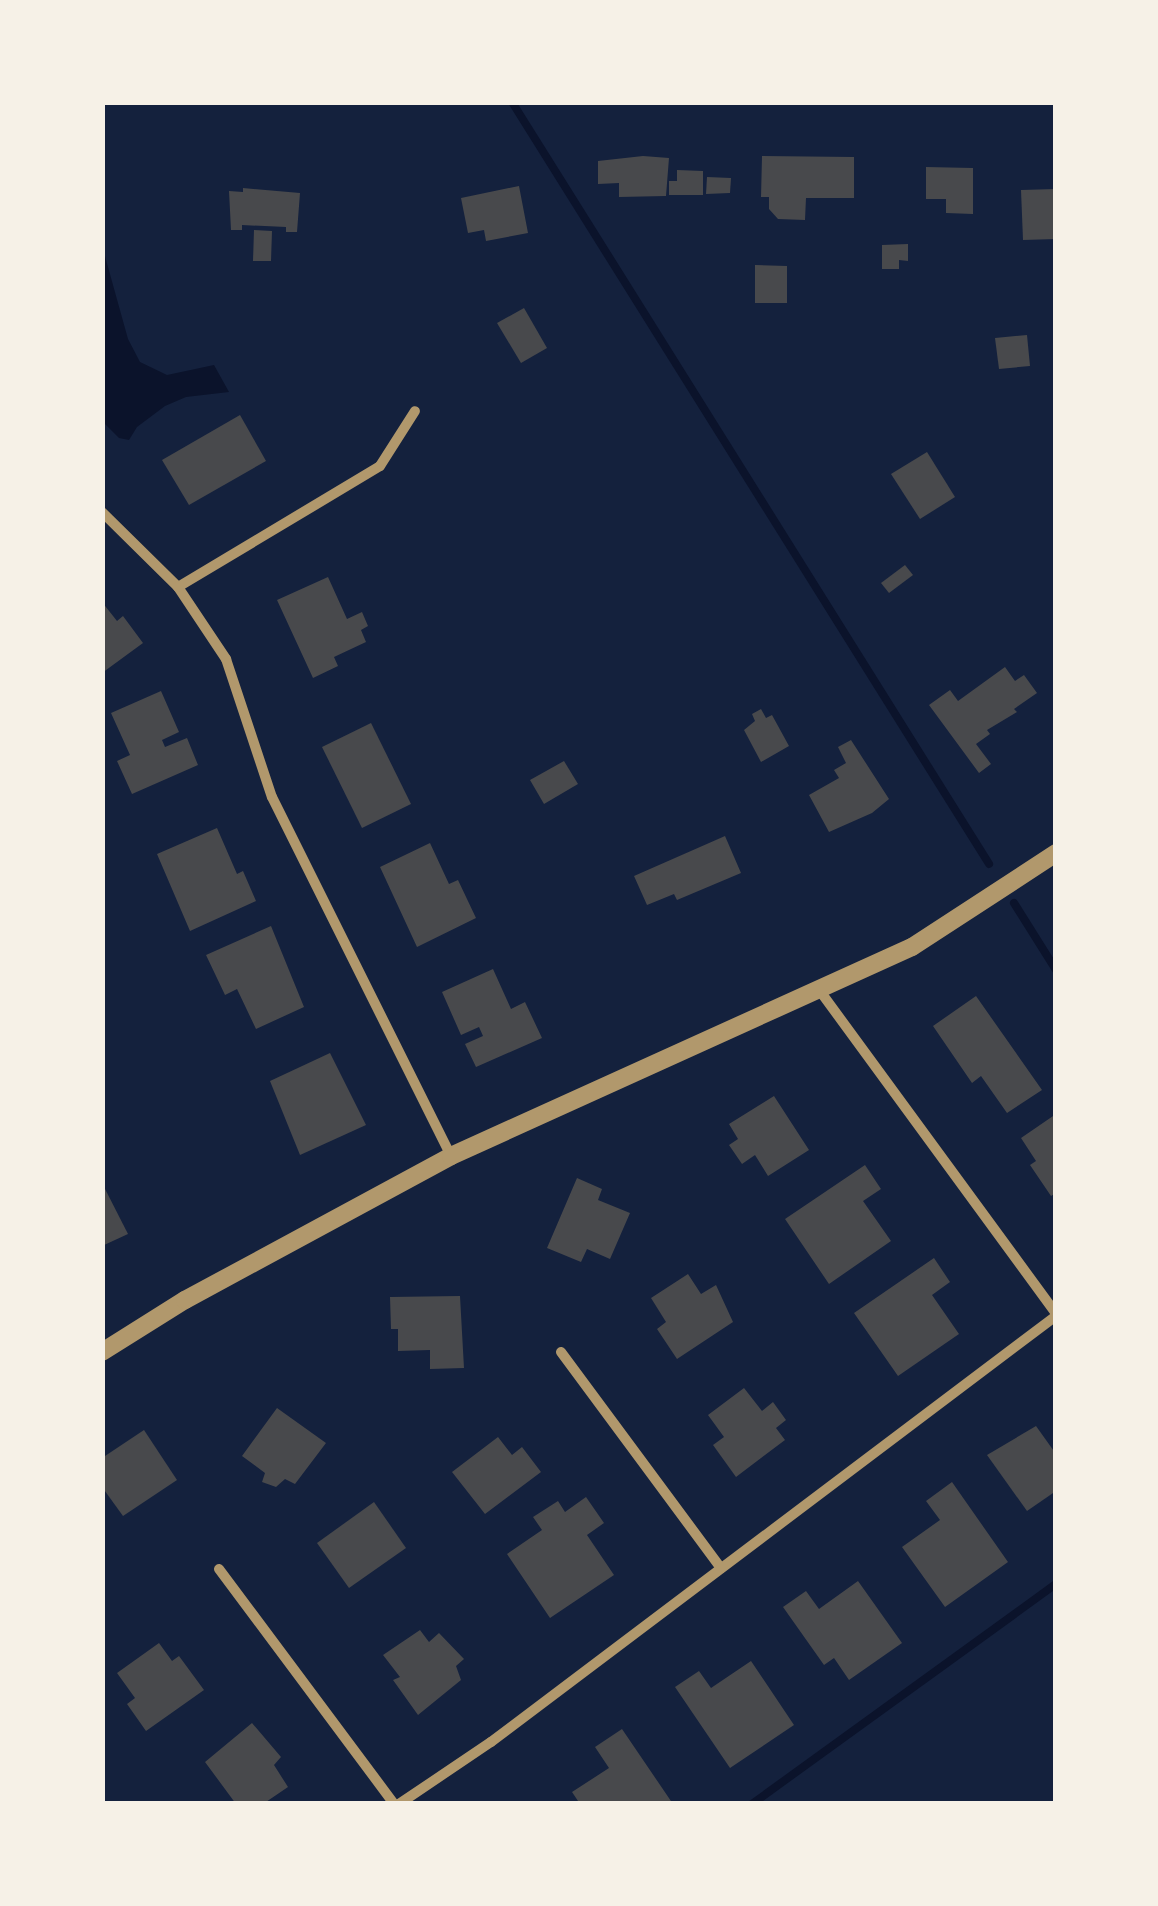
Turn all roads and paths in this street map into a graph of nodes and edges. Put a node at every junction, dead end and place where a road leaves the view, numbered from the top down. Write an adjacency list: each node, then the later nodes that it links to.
1 (415, 412): 3 (street)
2 (102, 512): 3 (street)
3 (178, 587): 6 (street)
4 (1056, 853): 5 (street)
5 (820, 991): 6 (street); 7 (street)
6 (451, 1156): 8 (street)
7 (1056, 1315): 10 (street)
8 (102, 1352)
9 (561, 1352): 10 (street)
10 (721, 1568): 12 (street)
11 (219, 1569): 12 (street)
12 (396, 1804)

